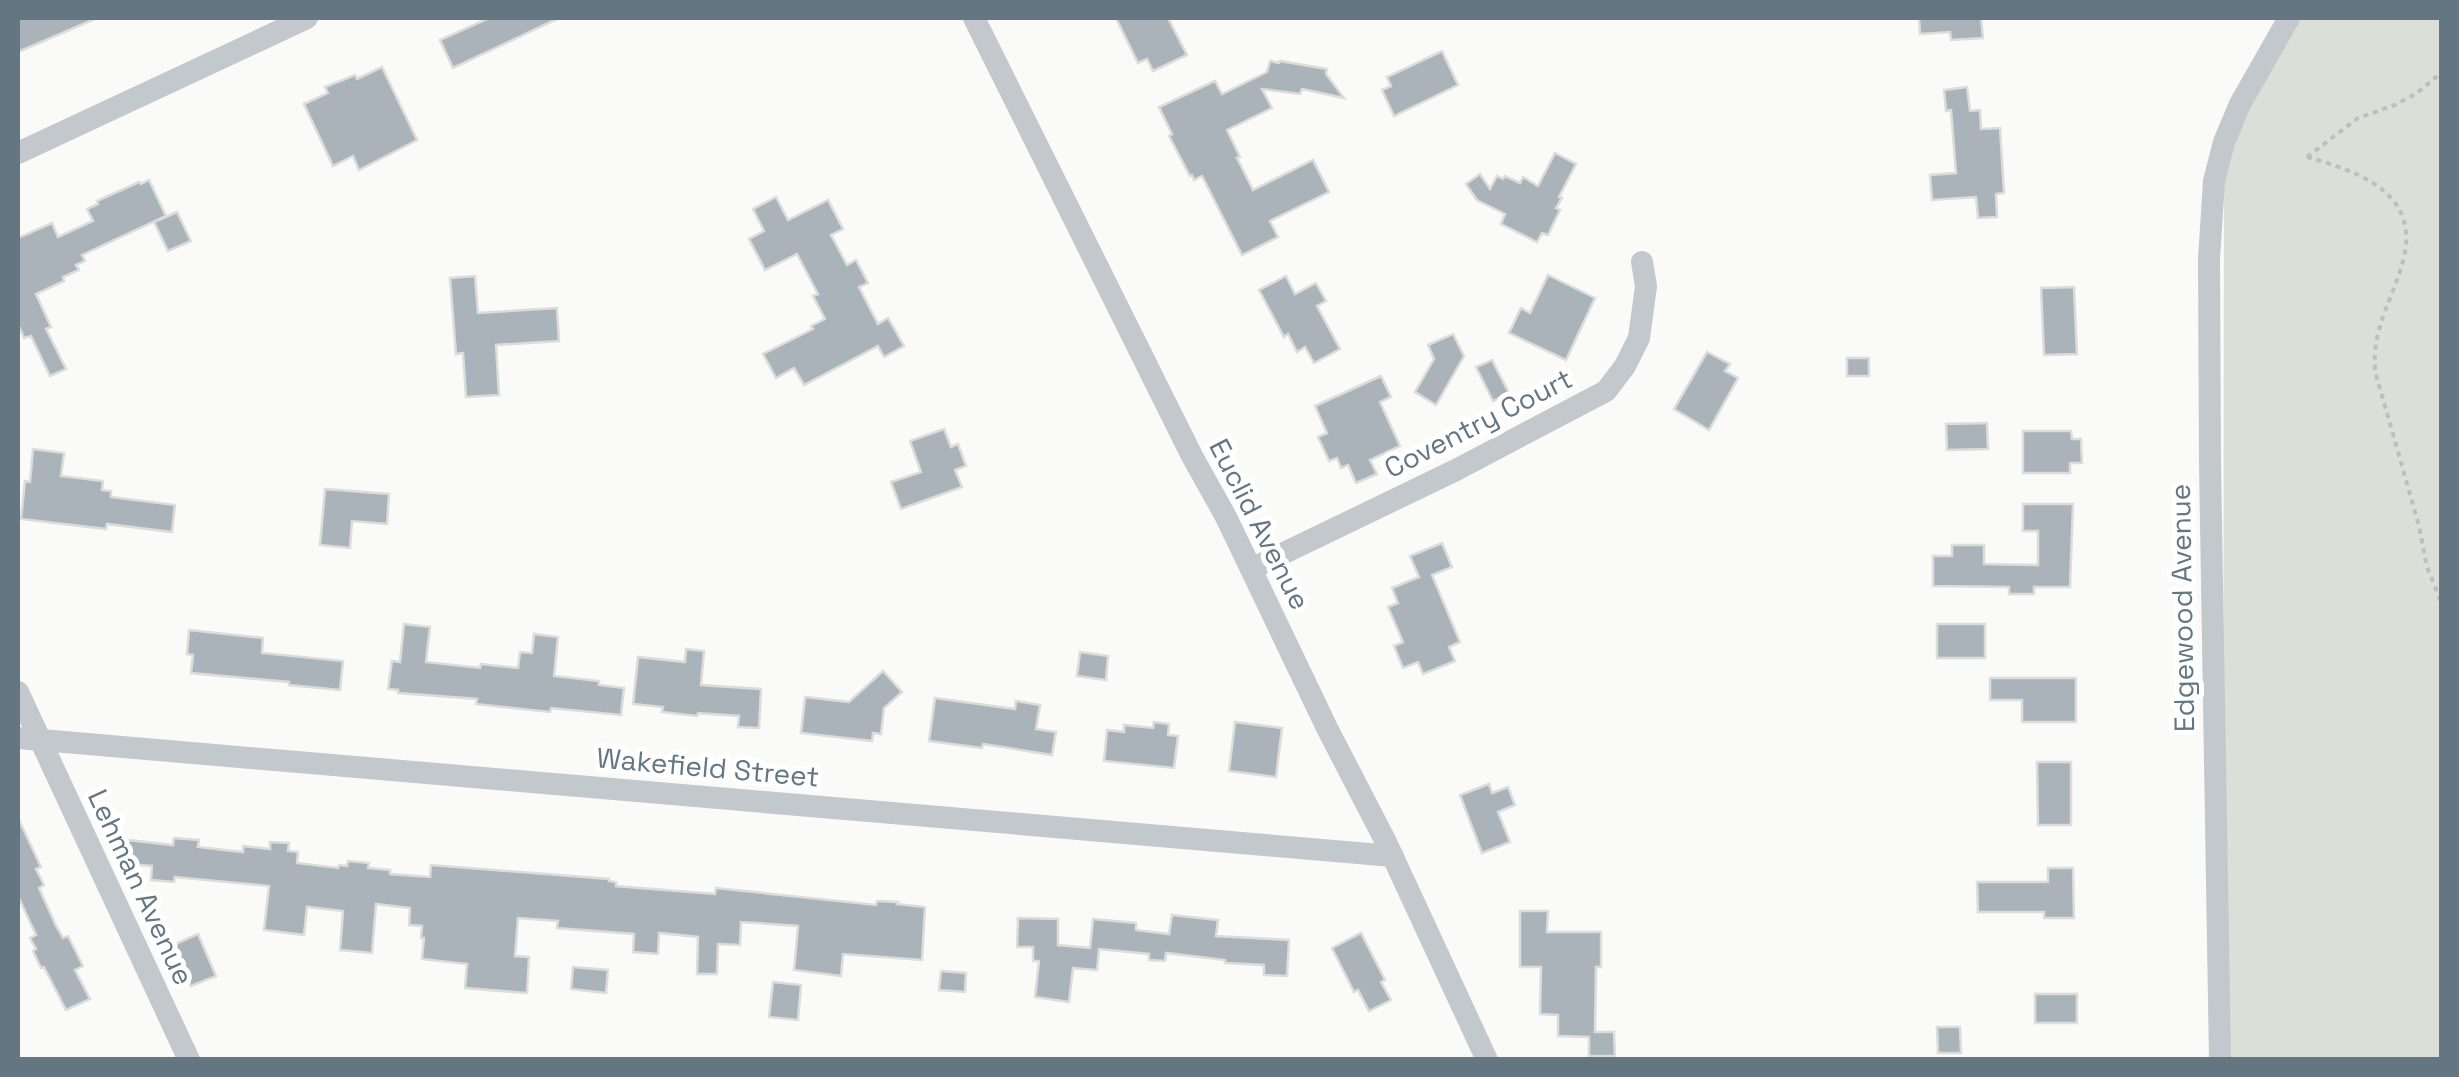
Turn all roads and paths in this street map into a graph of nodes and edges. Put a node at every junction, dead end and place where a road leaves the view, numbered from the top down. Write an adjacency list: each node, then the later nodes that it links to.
1 (307, 18): 5 (street)
2 (974, 18): 7 (street, Euclid Avenue)
3 (2289, 18): 14 (street, Edgewood Avenue)
4 (2442, 72): 8 (path)
5 (18, 153)
6 (1642, 262): 7 (street, Coventry Court)
7 (1251, 569): 11 (street, Euclid Avenue)
8 (2442, 604)
9 (18, 692): 10 (street, Lehman Avenue)
10 (29, 739): 11 (street, Wakefield Street); 12 (street, Lehman Avenue)
11 (1393, 856): 13 (street, Euclid Avenue)
12 (188, 1060)
13 (1487, 1060)
14 (2220, 1060)

